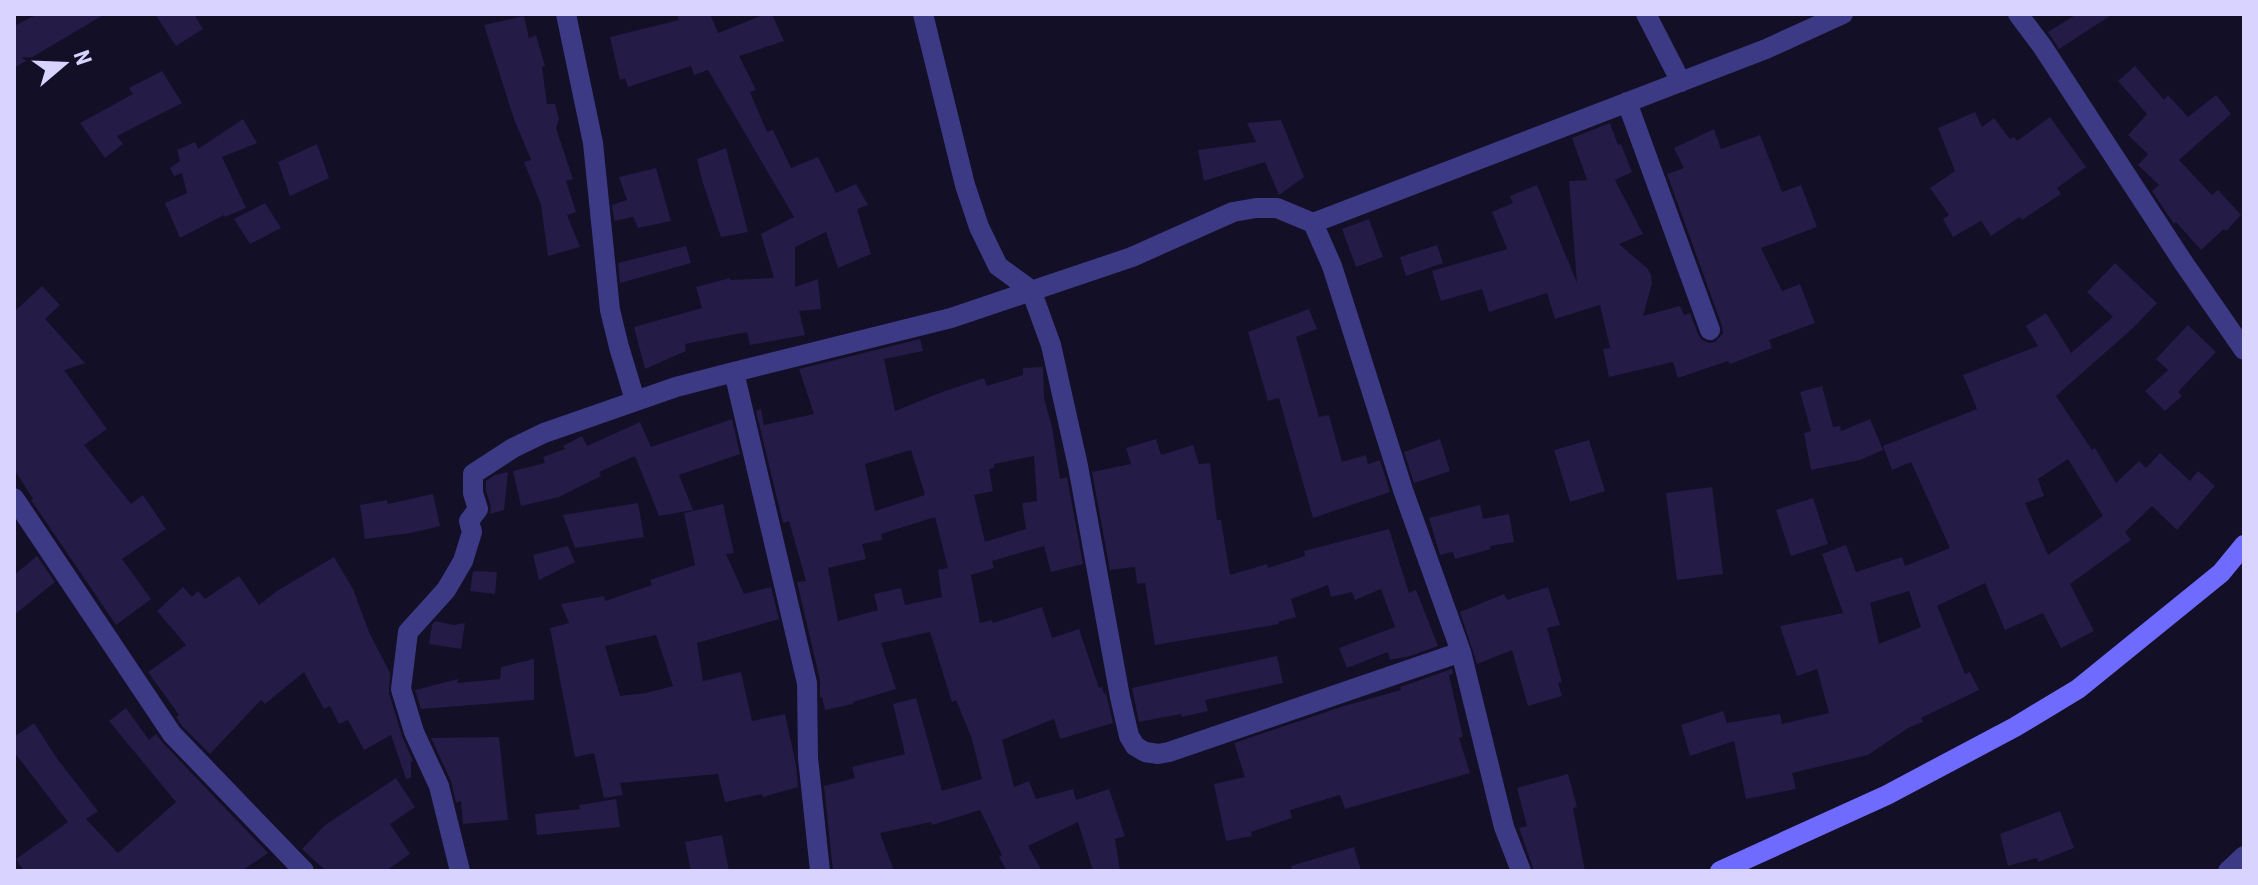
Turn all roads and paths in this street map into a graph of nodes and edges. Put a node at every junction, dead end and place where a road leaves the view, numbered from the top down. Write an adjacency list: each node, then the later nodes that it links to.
1 (566, 14): 13 (street)
2 (923, 14): 9 (street)
3 (1646, 14): 6 (street)
4 (1843, 14): 6 (street)
5 (2018, 14): 11 (street)
6 (1681, 82): 7 (street)
7 (1627, 102): 8 (street); 10 (street)
8 (1313, 223): 9 (street); 16 (street)
9 (1031, 290): 12 (street); 16 (street)
10 (1710, 330)
11 (2244, 350)
12 (734, 372): 13 (street); 20 (street)
13 (635, 400): 19 (street)
14 (14, 498): 18 (street)
15 (2244, 545): 22 (street)
16 (1461, 652): 21 (street)
17 (2244, 856): 23 (street)
18 (304, 871)
19 (460, 871)
20 (820, 871)
21 (1521, 871)
22 (1720, 871)
23 (2228, 871)

